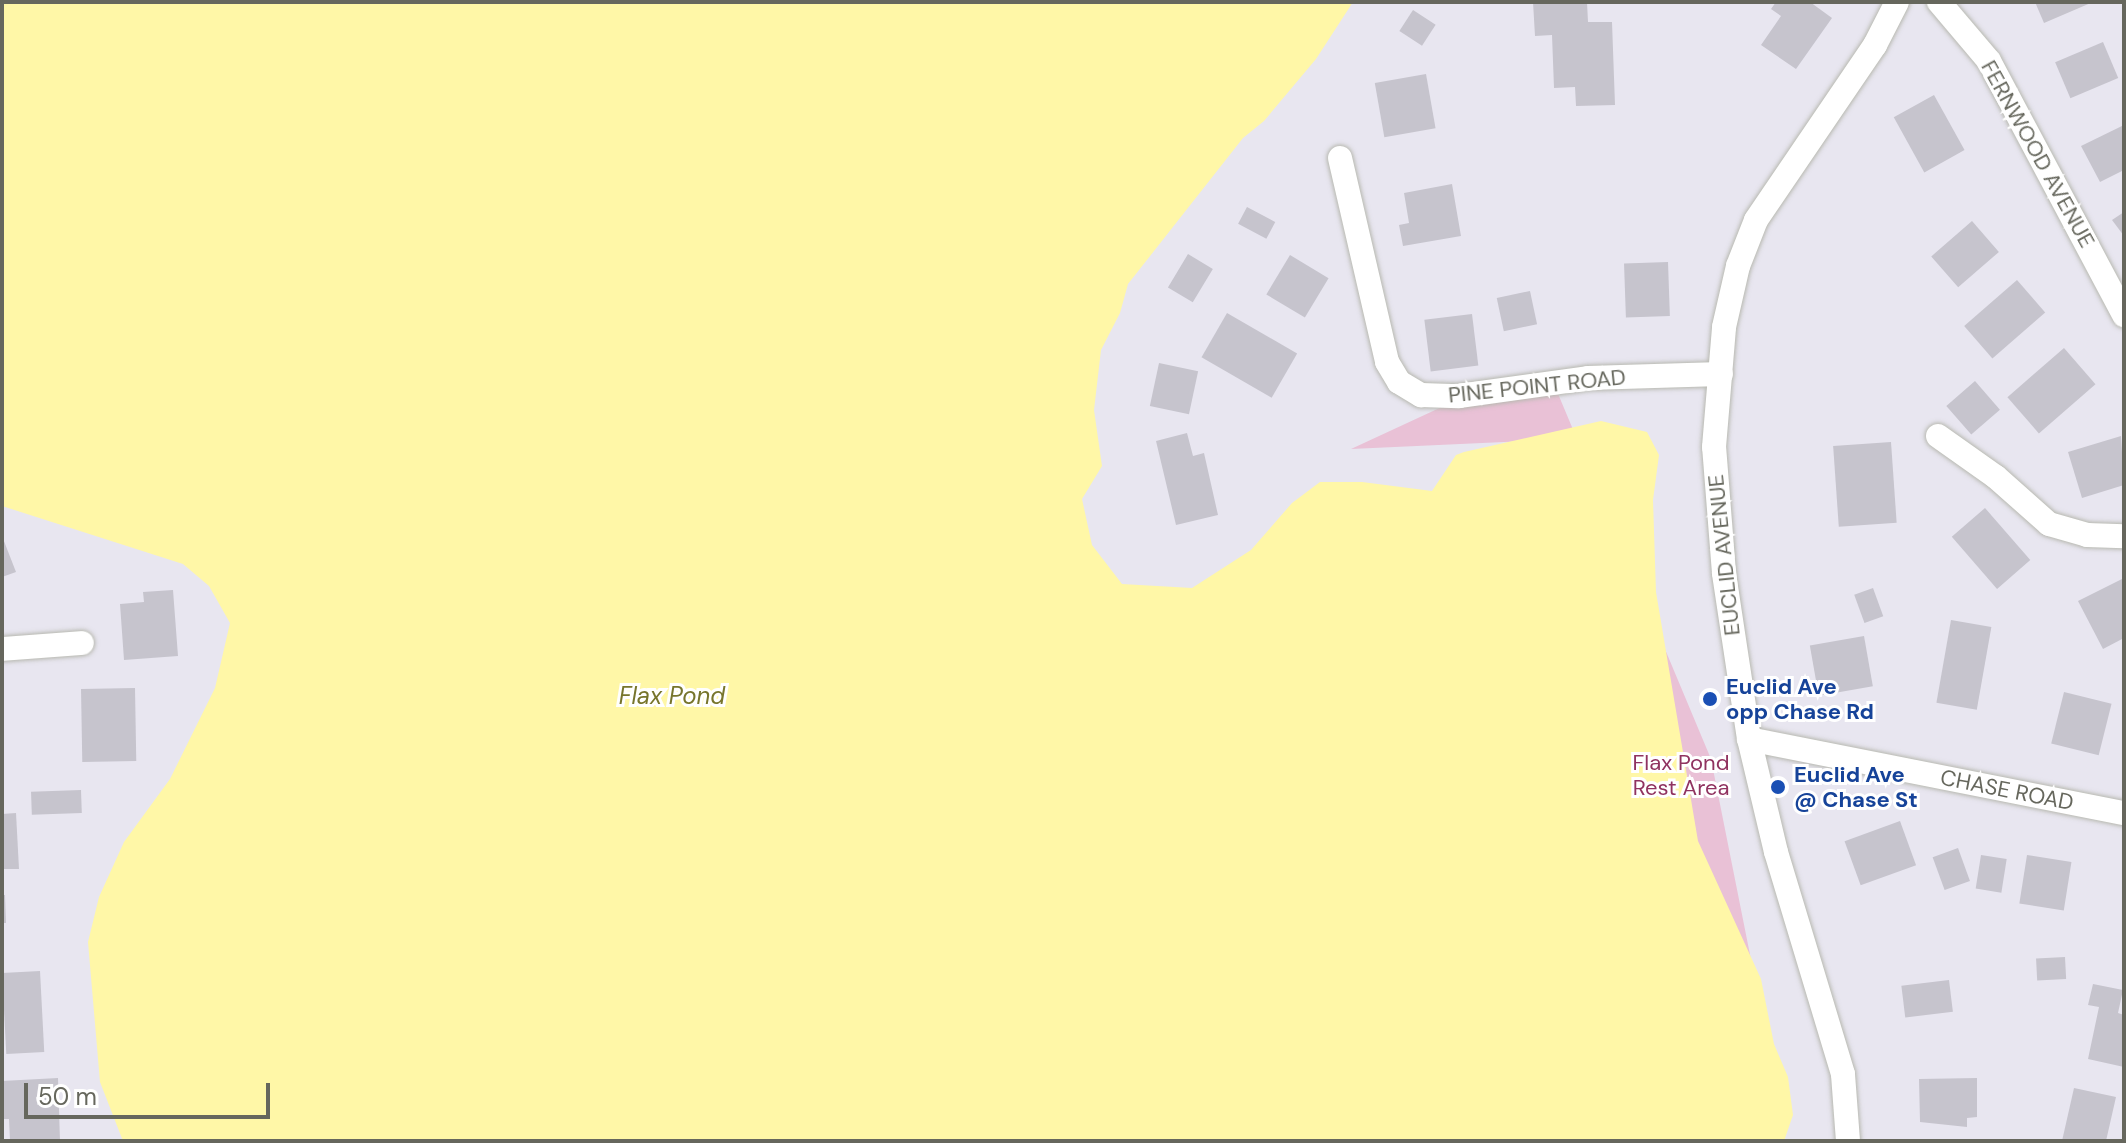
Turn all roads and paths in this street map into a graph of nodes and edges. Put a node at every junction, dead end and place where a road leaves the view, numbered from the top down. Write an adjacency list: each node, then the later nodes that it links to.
1 (1897, 2): 5 (street, EUCLID AVENUE)
2 (1939, 2): 4 (street, FERNWOOD AVENUE)
3 (1340, 158): 5 (street, PINE POINT ROAD)
4 (2124, 315)
5 (1721, 374): 10 (street, EUCLID AVENUE)
6 (1938, 436): 7 (street)
7 (2124, 536)
8 (82, 643): 9 (street)
9 (2, 649)
10 (1749, 739): 11 (street, CHASE ROAD); 12 (street, EUCLID AVENUE)
11 (2124, 813)
12 (1848, 1141)

